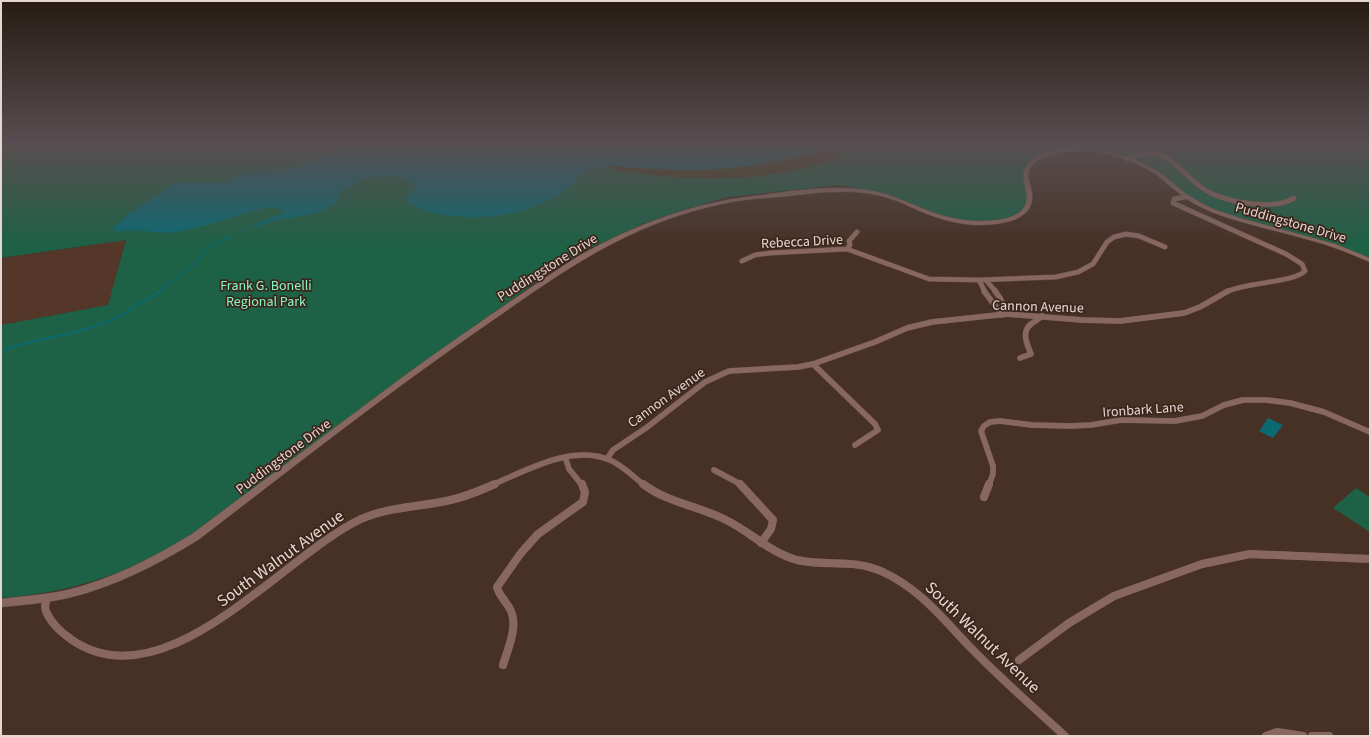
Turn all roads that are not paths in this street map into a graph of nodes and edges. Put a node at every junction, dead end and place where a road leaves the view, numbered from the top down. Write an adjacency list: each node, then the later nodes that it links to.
1 (1025, 178): 25 (street, Puddingstone Drive)
2 (1165, 178): 4 (street, Puddingstone Drive)
3 (1193, 178): 5 (street)
4 (1185, 196): 9 (street, Puddingstone Drive); 14 (street, Cannon Avenue)
5 (1294, 198)
6 (857, 232): 8 (street)
7 (1165, 247): 12 (street, Rebecca Drive)
8 (847, 249): 10 (street, Rebecca Drive); 11 (street, Rebecca Drive)
9 (1370, 260)
10 (742, 261)
11 (979, 280): 12 (street, Rebecca Drive); 13 (street)
12 (986, 280): 13 (street)
13 (1004, 314): 14 (street, Cannon Avenue); 16 (street, Cannon Avenue)
14 (1042, 316): 15 (street)
15 (1020, 358)
16 (813, 364): 18 (street); 20 (street, Cannon Avenue)
17 (1370, 432): 22 (street, Ironbark Lane)
18 (855, 445)
19 (564, 457): 20 (street, South Walnut Avenue); 25 (street, South Walnut Avenue); 28 (street)
20 (606, 459): 23 (street, South Walnut Avenue)
21 (714, 470): 23 (street)
22 (984, 497)
23 (761, 543): 29 (street, South Walnut Avenue)
24 (1370, 559): 27 (street)
25 (46, 599): 26 (street, Puddingstone Drive)
26 (1, 603)
27 (1018, 660)
28 (503, 665)
29 (1065, 736)
30 (1266, 736): 31 (street)
31 (1303, 736)
32 (1312, 736): 33 (street)
33 (1329, 736)

